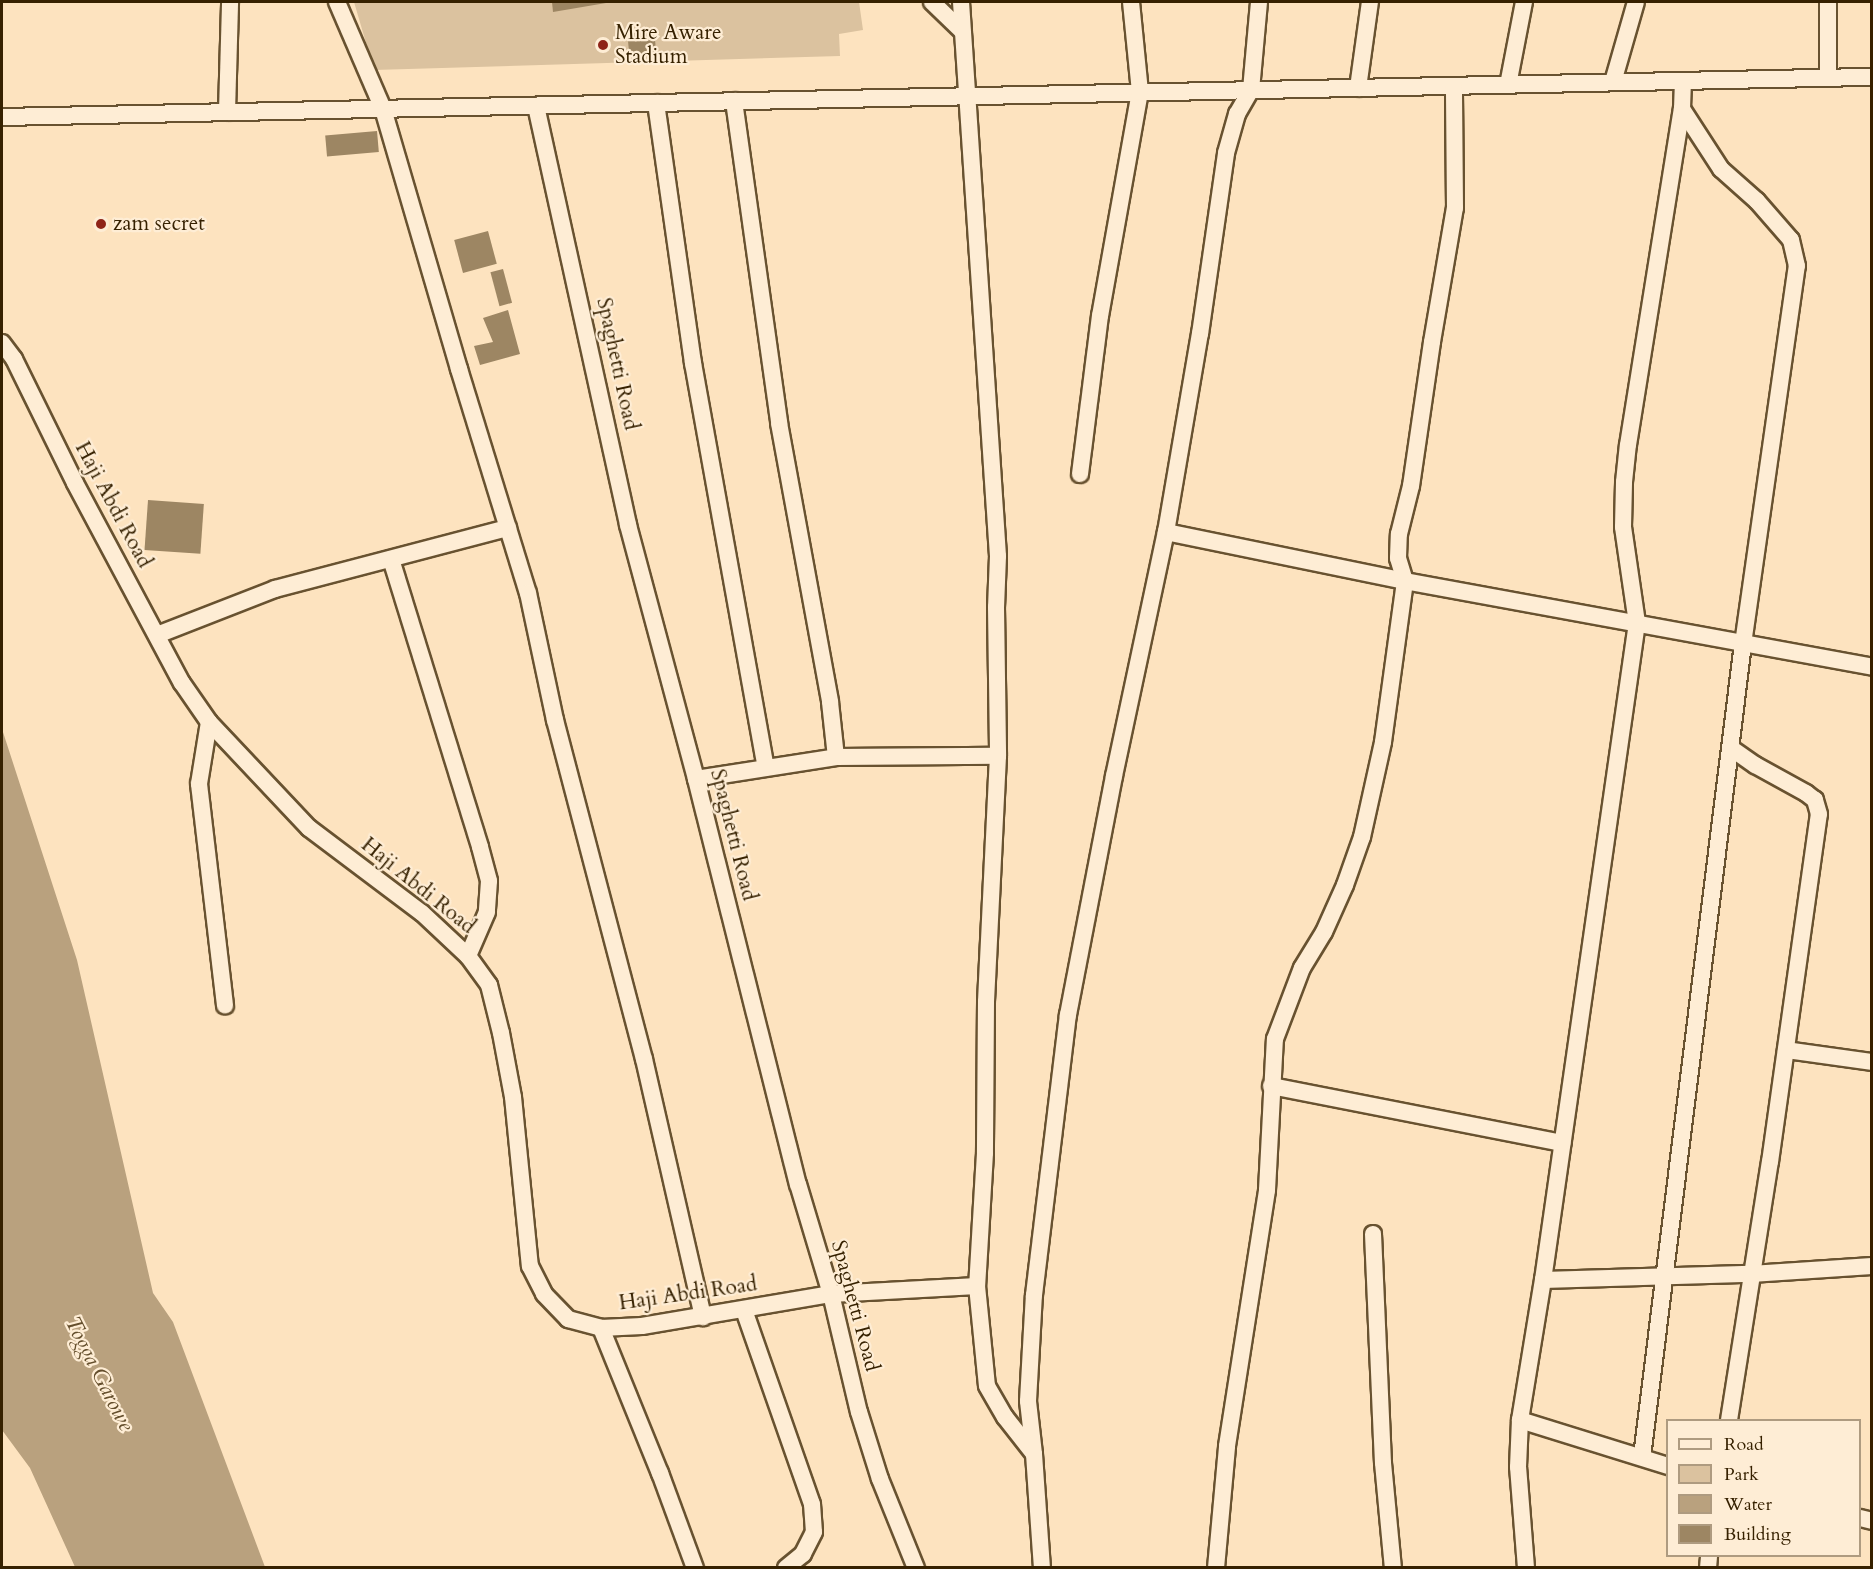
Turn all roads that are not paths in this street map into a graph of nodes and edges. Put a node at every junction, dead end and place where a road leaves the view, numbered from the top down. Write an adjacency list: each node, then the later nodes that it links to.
1 (230, 2): 27 (street)
2 (337, 2): 25 (street)
3 (932, 2): 11 (street)
4 (962, 2): 11 (street)
5 (1131, 2): 20 (street)
6 (1259, 2): 19 (street)
7 (1370, 2): 18 (street)
8 (1524, 2): 16 (street)
9 (1636, 2): 15 (street)
10 (1828, 2): 13 (street)
11 (962, 31): 21 (street)
12 (1872, 77): 13 (street)
13 (1828, 78): 14 (street)
14 (1683, 81): 15 (street); 26 (street)
15 (1613, 82): 16 (street)
16 (1508, 85): 17 (street)
17 (1454, 86): 18 (street); 34 (street)
18 (1358, 88): 19 (street)
19 (1251, 90): 20 (street); 32 (street)
20 (1140, 92): 21 (street); 30 (street)
21 (966, 96): 22 (street); 41 (street)
22 (734, 101): 23 (street); 42 (street)
23 (656, 103): 24 (street); 43 (street)
24 (536, 105): 25 (street); 44 (street, Spaghetti Road)
25 (383, 109): 27 (street); 31 (street)
26 (1682, 109): 35 (street); 37 (street)
27 (227, 112): 28 (street)
28 (2, 117)
29 (2, 343): 36 (street, Haji Abdi Road)
30 (1080, 474)
31 (508, 528): 33 (street); 59 (street)
32 (1166, 532): 34 (street); 63 (street)
33 (391, 559): 36 (street); 45 (street)
34 (1405, 580): 35 (street); 49 (street)
35 (1637, 623): 37 (street); 50 (street)
36 (157, 635): 39 (street, Haji Abdi Road)
37 (1743, 644): 38 (street); 40 (street)
38 (1872, 667)
39 (209, 722): 45 (street, Haji Abdi Road); 46 (street)
40 (1731, 748): 47 (street); 54 (street)
41 (998, 756): 42 (street); 56 (street)
42 (836, 757): 43 (street)
43 (766, 767): 44 (street)
44 (696, 779): 57 (street, Spaghetti Road)
45 (468, 956): 60 (street, Haji Abdi Road)
46 (225, 1005)
47 (1786, 1050): 48 (street); 53 (street)
48 (1872, 1062)
49 (1271, 1086): 50 (street); 70 (street)
50 (1562, 1143): 55 (street)
51 (1373, 1234): 71 (street)
52 (1872, 1266): 53 (street)
53 (1751, 1274): 54 (street); 61 (street)
54 (1665, 1277): 55 (street); 64 (street)
55 (1543, 1280): 62 (street)
56 (977, 1286): 57 (street, Haji Abdi Road); 63 (street)
57 (831, 1294): 58 (street, Haji Abdi Road); 68 (street, Spaghetti Road)
58 (744, 1310): 59 (street, Haji Abdi Road); 67 (street)
59 (703, 1317): 60 (street, Haji Abdi Road)
60 (601, 1328): 66 (street)
61 (1730, 1419)
62 (1520, 1420): 64 (street); 72 (street)
63 (1034, 1454): 69 (street)
64 (1642, 1457): 65 (street)
65 (1666, 1465)
66 (695, 1568)
67 (786, 1568)
68 (916, 1568)
69 (1042, 1568)
70 (1216, 1568)
71 (1394, 1568)
72 (1526, 1568)

